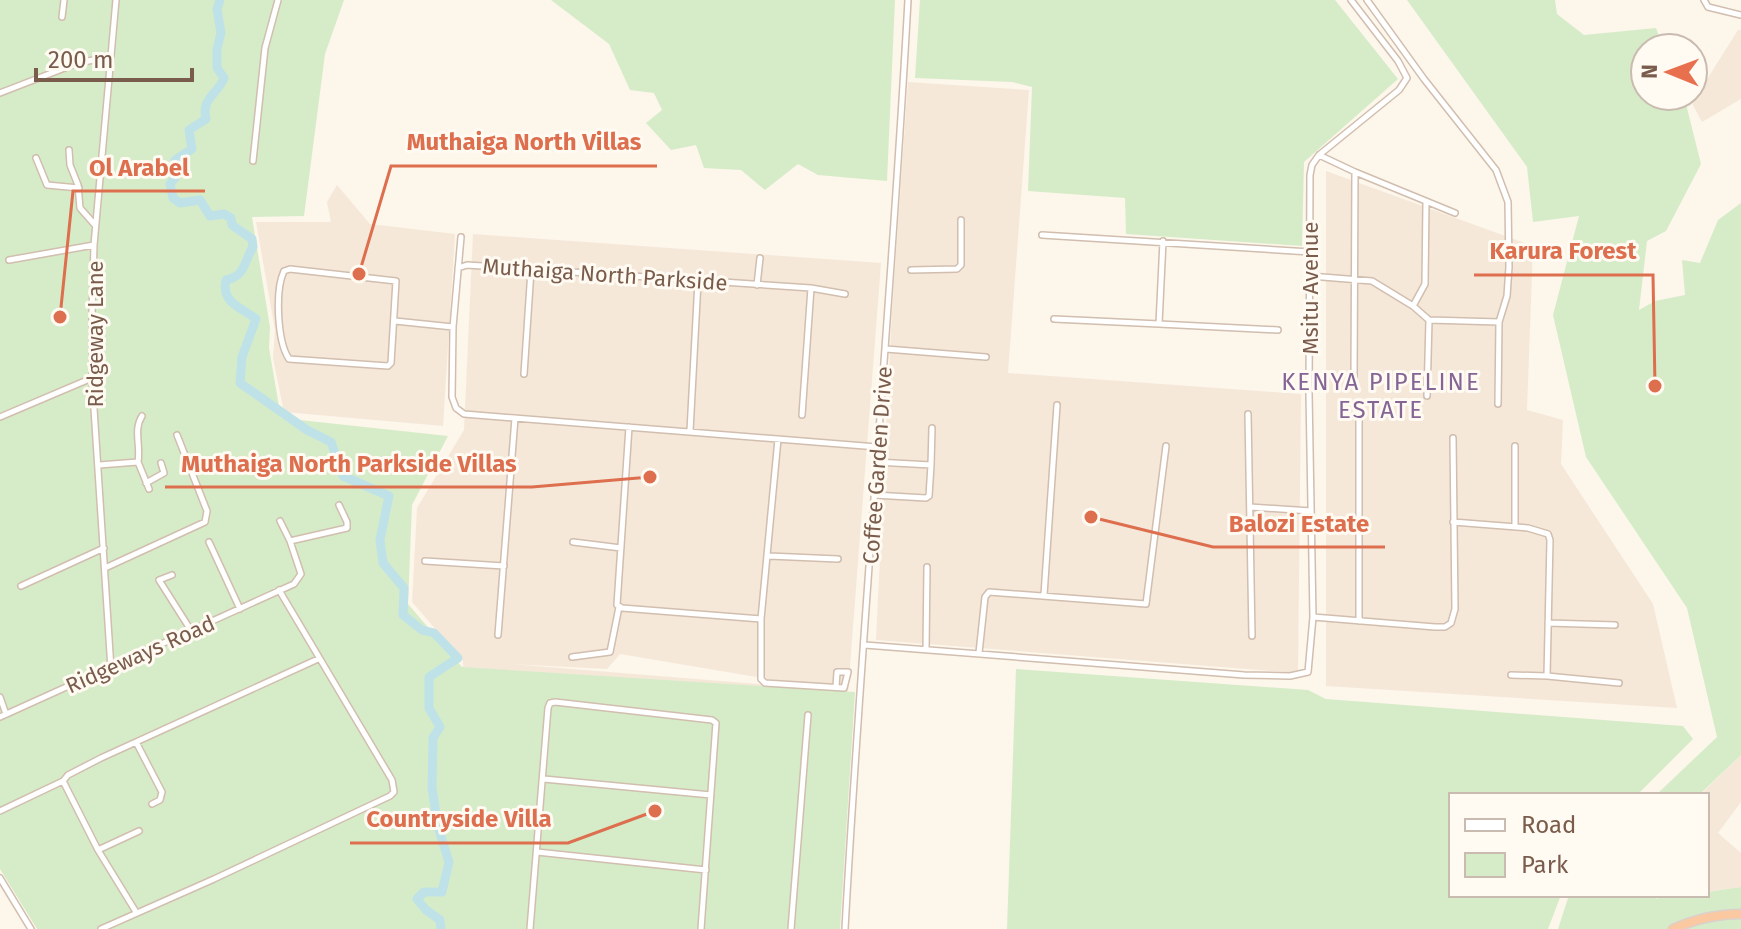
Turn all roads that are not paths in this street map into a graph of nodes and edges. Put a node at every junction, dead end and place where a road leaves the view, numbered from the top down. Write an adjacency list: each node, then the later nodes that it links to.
1 (64, 0): 9 (street)
2 (116, 0): 10 (street, Ridgeway Lane)
3 (278, 0): 15 (street)
4 (908, 0): 46 (street, Coffee Garden Drive)
5 (1351, 0): 13 (street)
6 (1367, 0): 42 (street)
7 (1704, 0): 8 (street)
8 (1741, 15)
9 (62, 17)
10 (111, 56): 11 (street); 21 (street, Ridgeway Lane)
11 (0, 93)
12 (69, 150): 17 (street)
13 (1319, 155): 16 (street); 26 (street, Msitu Avenue)
14 (36, 158): 17 (street)
15 (253, 161)
16 (1355, 172): 18 (street); 33 (street)
17 (79, 188): 21 (street)
18 (1426, 202): 19 (street); 38 (street)
19 (1455, 213)
20 (961, 220): 31 (street)
21 (96, 226): 25 (street, Ridgeway Lane)
22 (1042, 235): 24 (street)
23 (461, 237): 29 (street)
24 (1163, 241): 26 (street); 43 (street)
25 (94, 245): 28 (street); 49 (street, Ridgeway Lane)
26 (1310, 252): 32 (street, Msitu Avenue)
27 (760, 258): 35 (street)
28 (9, 260)
29 (458, 268): 30 (street, Muthaiga North Parkside); 44 (street, Muthaiga North Parkside)
30 (531, 270): 34 (street, Muthaiga North Parkside); 48 (street)
31 (911, 270)
32 (1310, 276): 33 (street); 77 (street, Msitu Avenue)
33 (1356, 280): 38 (street); 50 (street)
34 (698, 281): 35 (street, Muthaiga North Parkside); 62 (street)
35 (757, 285): 36 (street, Muthaiga North Parkside)
36 (811, 288): 37 (street, Muthaiga North Parkside); 56 (street)
37 (845, 294)
38 (1413, 306): 40 (street)
39 (1054, 319): 43 (street)
40 (1429, 320): 42 (street); 51 (street)
41 (395, 321): 41 (street); 44 (street)
42 (1499, 322): 52 (street)
43 (1159, 324): 45 (street)
44 (453, 327): 59 (street, Muthaiga North Parkside)
45 (1278, 330)
46 (886, 349): 47 (street); 68 (street, Coffee Garden Drive)
47 (986, 357)
48 (524, 374)
49 (92, 378): 58 (street); 72 (street, Ridgeway Lane)
50 (1354, 379)
51 (1427, 396)
52 (1498, 404)
53 (1057, 405): 95 (street)
54 (1248, 414): 76 (street)
55 (1359, 414): 100 (street)
56 (802, 415)
57 (142, 416): 69 (street)
58 (0, 417)
59 (515, 418): 60 (street, Muthaiga North Parkside); 89 (street)
60 (629, 427): 62 (street, Muthaiga North Parkside); 85 (street)
61 (932, 428): 73 (street)
62 (690, 431): 65 (street, Muthaiga North Parkside)
63 (177, 435): 91 (street)
64 (1453, 438): 79 (street)
65 (778, 439): 68 (street, Muthaiga North Parkside); 86 (street)
66 (1166, 446): 95 (street)
67 (1515, 446): 80 (street)
68 (877, 447): 70 (street, Coffee Garden Drive)
69 (138, 462): 71 (street); 72 (street)
70 (876, 462): 73 (street); 74 (street, Coffee Garden Drive)
71 (161, 463)
72 (99, 465): 84 (street, Ridgeway Lane)
73 (931, 465): 74 (street)
74 (874, 495): 106 (street, Coffee Garden Drive)
75 (339, 505): 81 (street)
76 (1250, 507): 77 (street); 105 (street)
77 (1311, 511): 98 (street, Msitu Avenue)
78 (280, 521): 81 (street)
79 (1453, 522): 80 (street); 100 (street)
80 (1515, 527): 101 (street)
81 (290, 541): 94 (street)
82 (209, 542): 97 (street)
83 (573, 542): 85 (street)
84 (104, 548): 91 (street, Ridgeway Lane); 93 (street)
85 (621, 548): 96 (street)
86 (769, 556): 87 (street); 99 (street)
87 (838, 559)
88 (425, 561): 89 (street)
89 (504, 566): 104 (street)
90 (927, 567): 107 (street)
91 (105, 568): 111 (street, Ridgeway Lane)
92 (172, 575): 103 (street)
93 (21, 586)
94 (279, 590): 97 (street, Ridgeways Road); 110 (street)
95 (1044, 595): 108 (street)
96 (618, 606): 99 (street); 109 (street)
97 (240, 609): 103 (street, Ridgeways Road)
98 (1313, 617): 100 (street); 108 (street, Msitu Avenue)
99 (761, 619): 115 (street)
100 (1359, 622)
101 (1548, 623): 102 (street); 113 (street)
102 (1615, 625)
103 (192, 632): 111 (street, Ridgeways Road)
104 (498, 635)
105 (1252, 636)
106 (865, 645): 107 (street, Msitu Avenue); 137 (street, Coffee Garden Drive)
107 (926, 649): 108 (street, Msitu Avenue)
108 (979, 653)
109 (572, 657)
110 (318, 659): 119 (street); 130 (street)
111 (111, 669): 118 (street, Ridgeways Road)
112 (1511, 675): 113 (street)
113 (1547, 676): 114 (street)
114 (1619, 683)
115 (836, 687)
116 (0, 697): 118 (street)
117 (808, 715): 136 (street)
118 (3, 716)
119 (136, 742): 121 (street); 123 (street)
120 (544, 779): 122 (street); 122 (street); 127 (street)
121 (63, 781): 124 (street); 126 (street)
122 (711, 795): 128 (street)
123 (152, 804)
124 (0, 811)
125 (139, 831): 126 (street)
126 (98, 850): 130 (street)
127 (537, 852): 128 (street); 134 (street)
128 (706, 870): 135 (street)
129 (0, 878): 132 (street)
130 (136, 912): 133 (street)
131 (1741, 914): 138 (highway)
132 (31, 929)
133 (101, 929)
134 (530, 929)
135 (701, 929)
136 (791, 929)
137 (845, 929)
138 (1673, 929)

